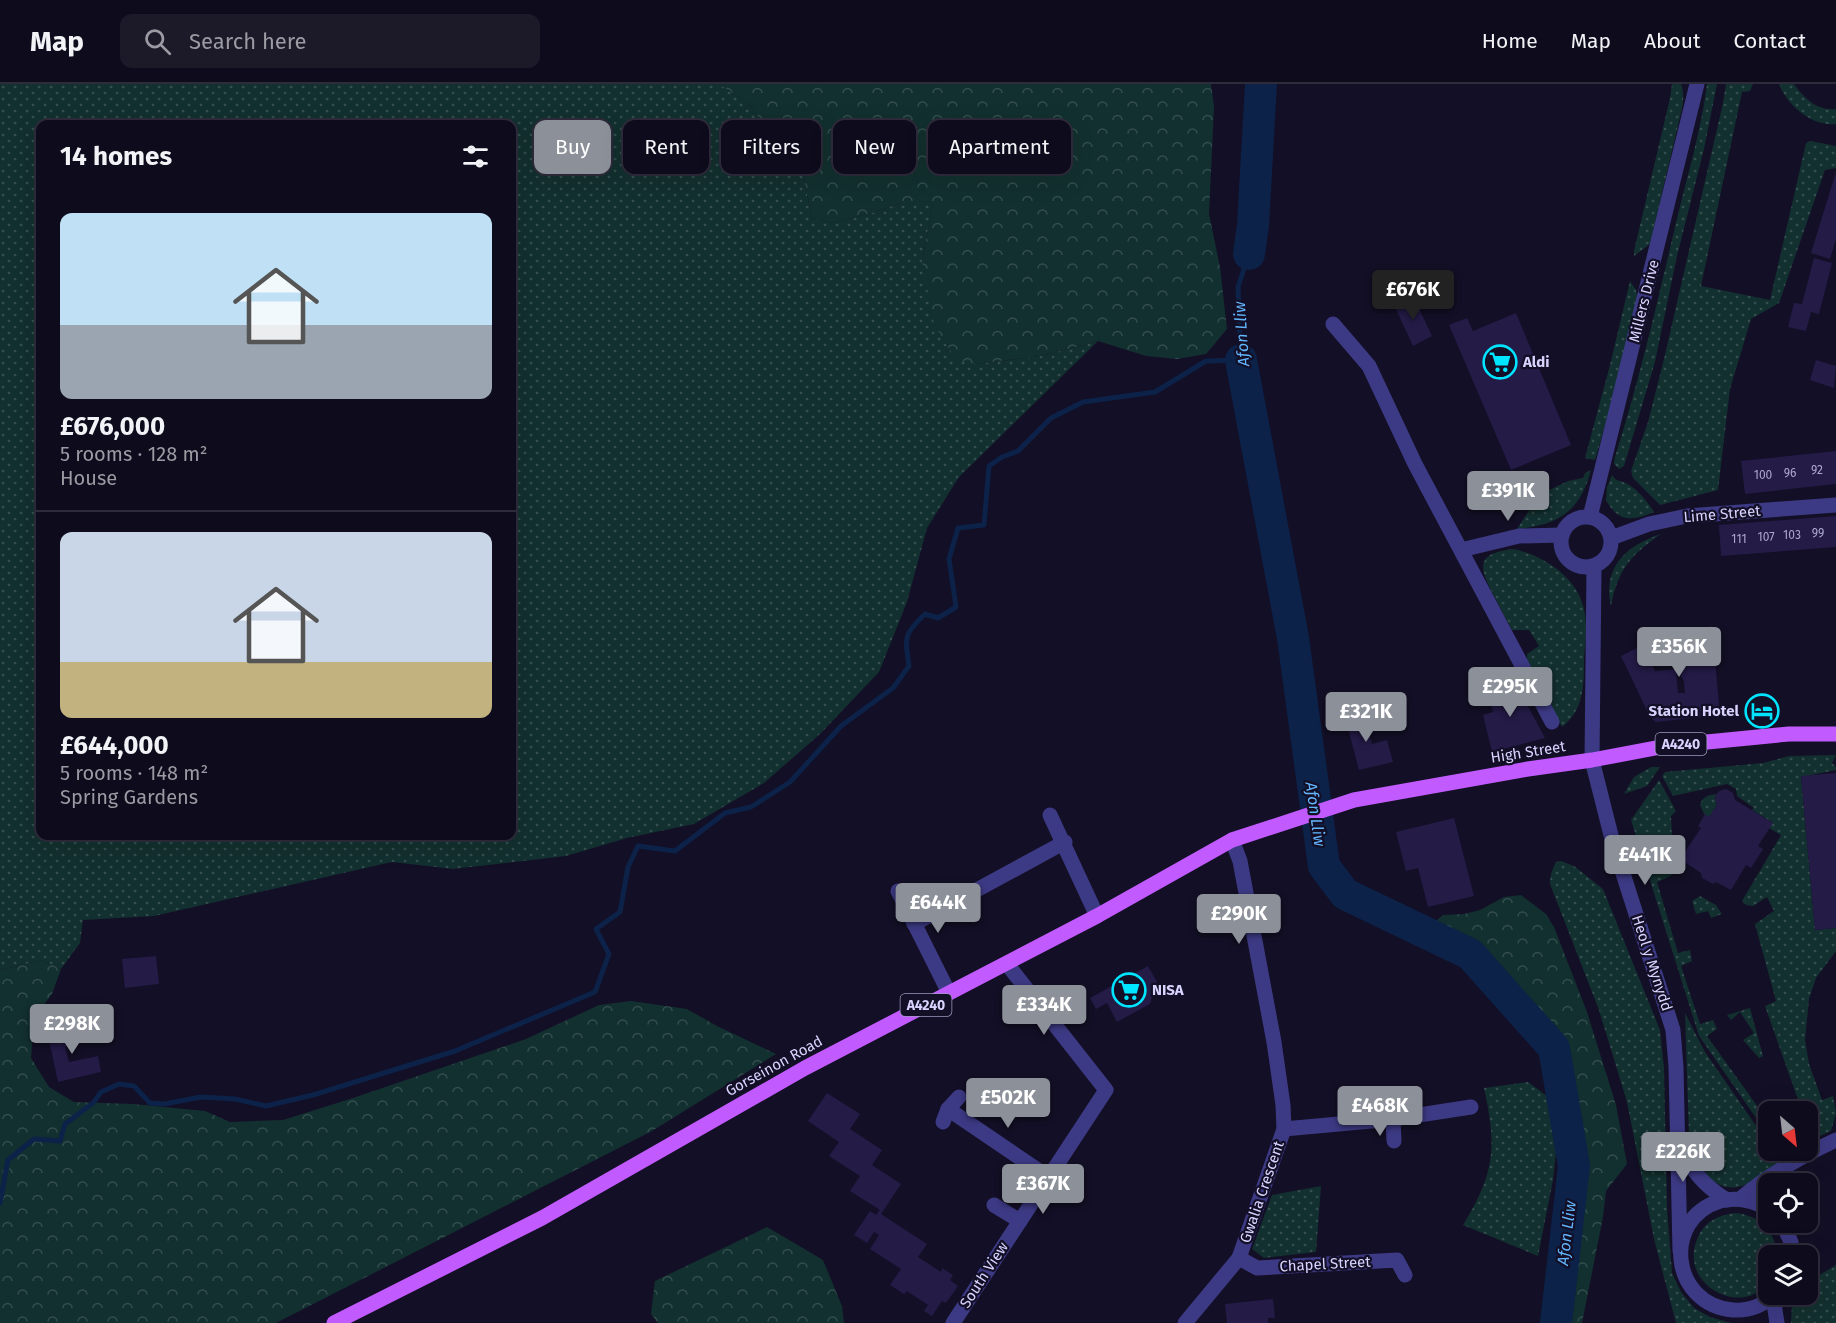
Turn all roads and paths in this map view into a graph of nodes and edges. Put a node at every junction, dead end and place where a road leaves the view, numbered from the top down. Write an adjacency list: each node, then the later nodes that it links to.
1 (1697, 84): 4 (street, Millers Drive)
2 (1334, 324): 7 (street)
3 (1836, 505): 6 (street, Lime Street)
4 (1590, 517): 5 (street); 6 (street)
5 (1562, 535): 7 (street); 8 (street)
6 (1611, 538): 8 (street)
7 (1461, 550): 9 (street)
8 (1594, 567): 11 (street)
9 (1552, 722)
10 (1836, 734): 11 (main road, High Street / A4240)
11 (1592, 760): 13 (main road, High Street / A4240); 24 (street, Heol y Mynydd)
12 (1050, 815): 14 (street)
13 (1232, 840): 16 (main road, Gorseinon Road / A4240); 23 (street, Gwalia Crescent)
14 (1065, 842): 16 (street); 17 (street)
15 (898, 891): 17 (street)
16 (1098, 916): 18 (main road, Gorseinon Road / A4240)
17 (914, 924): 19 (street)
18 (1007, 964): 19 (main road, Gorseinon Road / A4240); 29 (street, South View)
19 (949, 993): 40 (main road, Gorseinon Road / A4240)
20 (959, 1097): 29 (street)
21 (1471, 1107): 22 (street)
22 (1393, 1119): 23 (street); 26 (street)
23 (1284, 1129): 35 (street, Gwalia Crescent)
24 (1678, 1135): 30 (street, Heol y Mynydd); 34 (street, Heol y Mynydd)
25 (1836, 1140): 27 (street)
26 (1394, 1141)
27 (1818, 1149)
28 (1794, 1161): 30 (street)
29 (1048, 1177): 33 (street, South View)
30 (1733, 1199): 32 (street, Heol y Mynydd); 34 (street)
31 (994, 1205): 33 (street)
32 (1758, 1205)
33 (1020, 1221): 41 (street, South View)
34 (1680, 1251): 39 (street, Heol y Mynydd)
35 (1239, 1258): 36 (street, Chapel Street); 42 (street, Gwalia Crescent)
36 (1405, 1275)
37 (1759, 1305): 39 (street)
38 (1775, 1305): 43 (street)
39 (1741, 1317)
40 (334, 1323)
41 (953, 1323)
42 (1185, 1323)
43 (1777, 1323)

